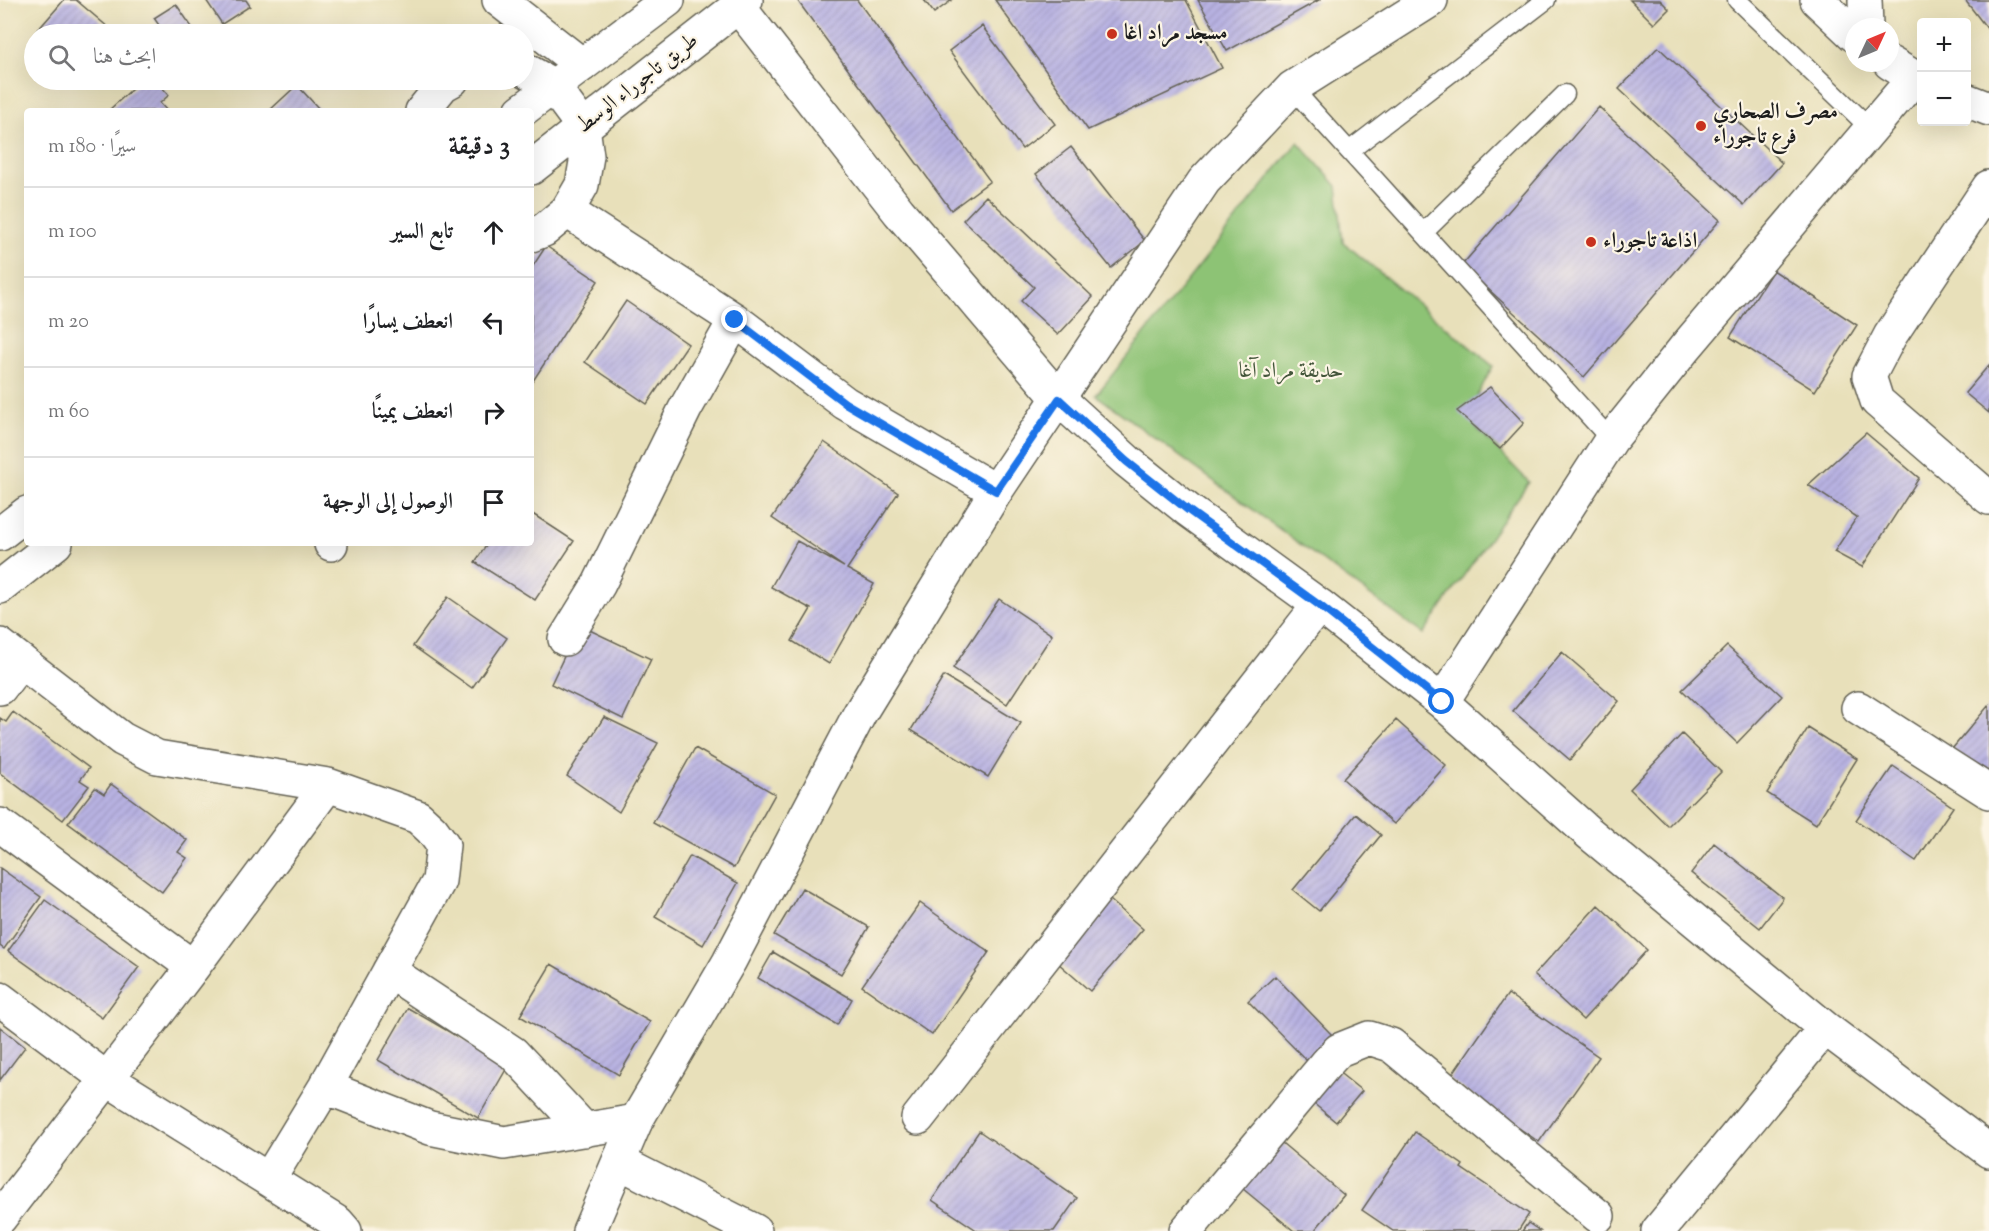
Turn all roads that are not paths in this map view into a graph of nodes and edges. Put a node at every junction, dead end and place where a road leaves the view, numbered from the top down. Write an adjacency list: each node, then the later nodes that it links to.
1 (499, 0): 10 (street)
2 (668, 0): 13 (street)
3 (1431, 0): 17 (street)
4 (1546, 0): 26 (lane)
5 (1737, 0): 25 (lane)
6 (1816, 0): 12 (street)
7 (1865, 0): 9 (street)
8 (742, 3): 24 (street, طريق تاجوراء الوسط); 32 (street)
9 (1866, 18)
10 (530, 24)
11 (534, 27): 13 (street)
12 (1845, 27)
13 (582, 65): 16 (street)
14 (1908, 74): 25 (street)
15 (534, 75): 16 (street)
16 (552, 85): 22 (street); 24 (street)
17 (1292, 88): 26 (lane); 32 (street)
18 (439, 90): 21 (street)
19 (1565, 94): 30 (lane)
20 (1971, 102): 23 (street)
21 (424, 108)
22 (525, 108)
23 (1989, 109)
24 (583, 127): 27 (street, طريق تاجوراء الوسط); 29 (street)
25 (1871, 129): 33 (street)
26 (1349, 151): 30 (lane)
27 (534, 166)
28 (1989, 187): 35 (street)
29 (543, 231): 31 (street)
30 (1423, 233): 33 (lane)
31 (735, 320): 34 (street); 41 (street)
32 (1059, 399): 34 (street); 40 (street)
33 (1611, 440): 44 (street)
34 (996, 491): 56 (street)
35 (1989, 498)
36 (24, 515): 37 (street)
37 (0, 534)
38 (52, 546): 39 (street)
39 (0, 587)
40 (1319, 605): 44 (street); 55 (street)
41 (565, 639)
42 (10, 653): 43 (street); 46 (street)
43 (0, 688)
44 (1442, 702): 52 (street)
45 (1858, 708): 47 (street)
46 (328, 785): 49 (street); 50 (street)
47 (1989, 792)
48 (0, 825): 49 (street)
49 (193, 967): 53 (street)
50 (389, 971): 54 (street); 57 (street)
51 (0, 999): 53 (street)
52 (1825, 1028): 58 (street); 67 (street)
53 (107, 1079): 60 (street); 62 (street)
54 (325, 1087): 57 (street); 60 (street)
55 (918, 1118)
56 (636, 1121): 57 (street); 59 (street)
57 (585, 1130)
58 (1989, 1151)
59 (619, 1162): 64 (street); 65 (street)
60 (269, 1179): 63 (street)
61 (1598, 1216): 66 (street)
62 (0, 1218)
63 (345, 1231)
64 (589, 1231)
65 (755, 1231)
66 (1185, 1231)
67 (1658, 1231)

